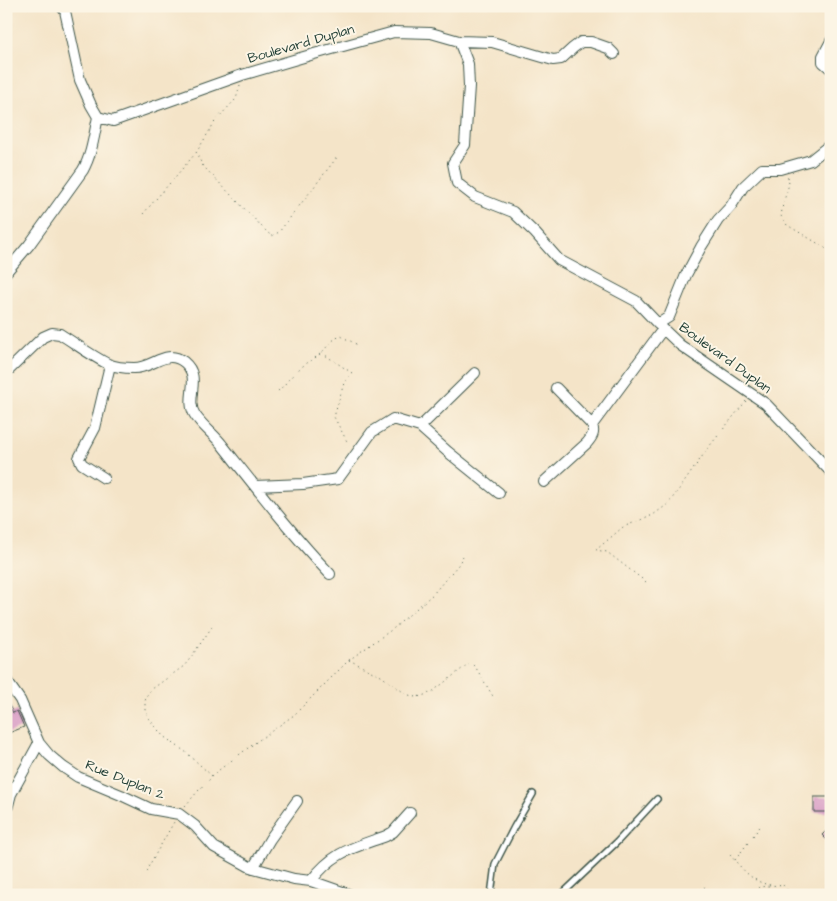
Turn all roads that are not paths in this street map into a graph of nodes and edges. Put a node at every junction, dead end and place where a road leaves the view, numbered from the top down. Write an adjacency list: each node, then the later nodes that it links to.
1 (61, 6): 6 (street)
2 (459, 41): 4 (street); 6 (street, Boulevard Duplan); 9 (street, Boulevard Duplan)
3 (831, 41): 5 (street)
4 (614, 54)
5 (831, 70)
6 (98, 117): 8 (street)
7 (831, 144): 9 (street)
8 (6, 272)
9 (660, 327): 15 (street); 16 (street, Boulevard Duplan)
10 (110, 365): 11 (street); 17 (street); 19 (street)
11 (6, 371)
12 (475, 373): 14 (street)
13 (556, 388): 15 (street)
14 (420, 426): 19 (street); 20 (street)
15 (592, 426): 18 (street)
16 (831, 472)
17 (104, 478)
18 (544, 482)
19 (255, 486): 21 (street)
20 (499, 493)
21 (330, 574)
22 (6, 680): 23 (street, Rue Duplan 2)
23 (39, 743): 28 (street); 29 (street, Rue Duplan 2)
24 (533, 794): 32 (lane)
25 (656, 799): 33 (lane)
26 (297, 801): 29 (street)
27 (410, 813): 30 (street)
28 (6, 830)
29 (253, 868): 30 (street, Rue Duplan 2)
30 (311, 880): 31 (street, Rue Duplan 2)
31 (351, 895)
32 (491, 895)
33 (561, 895)

